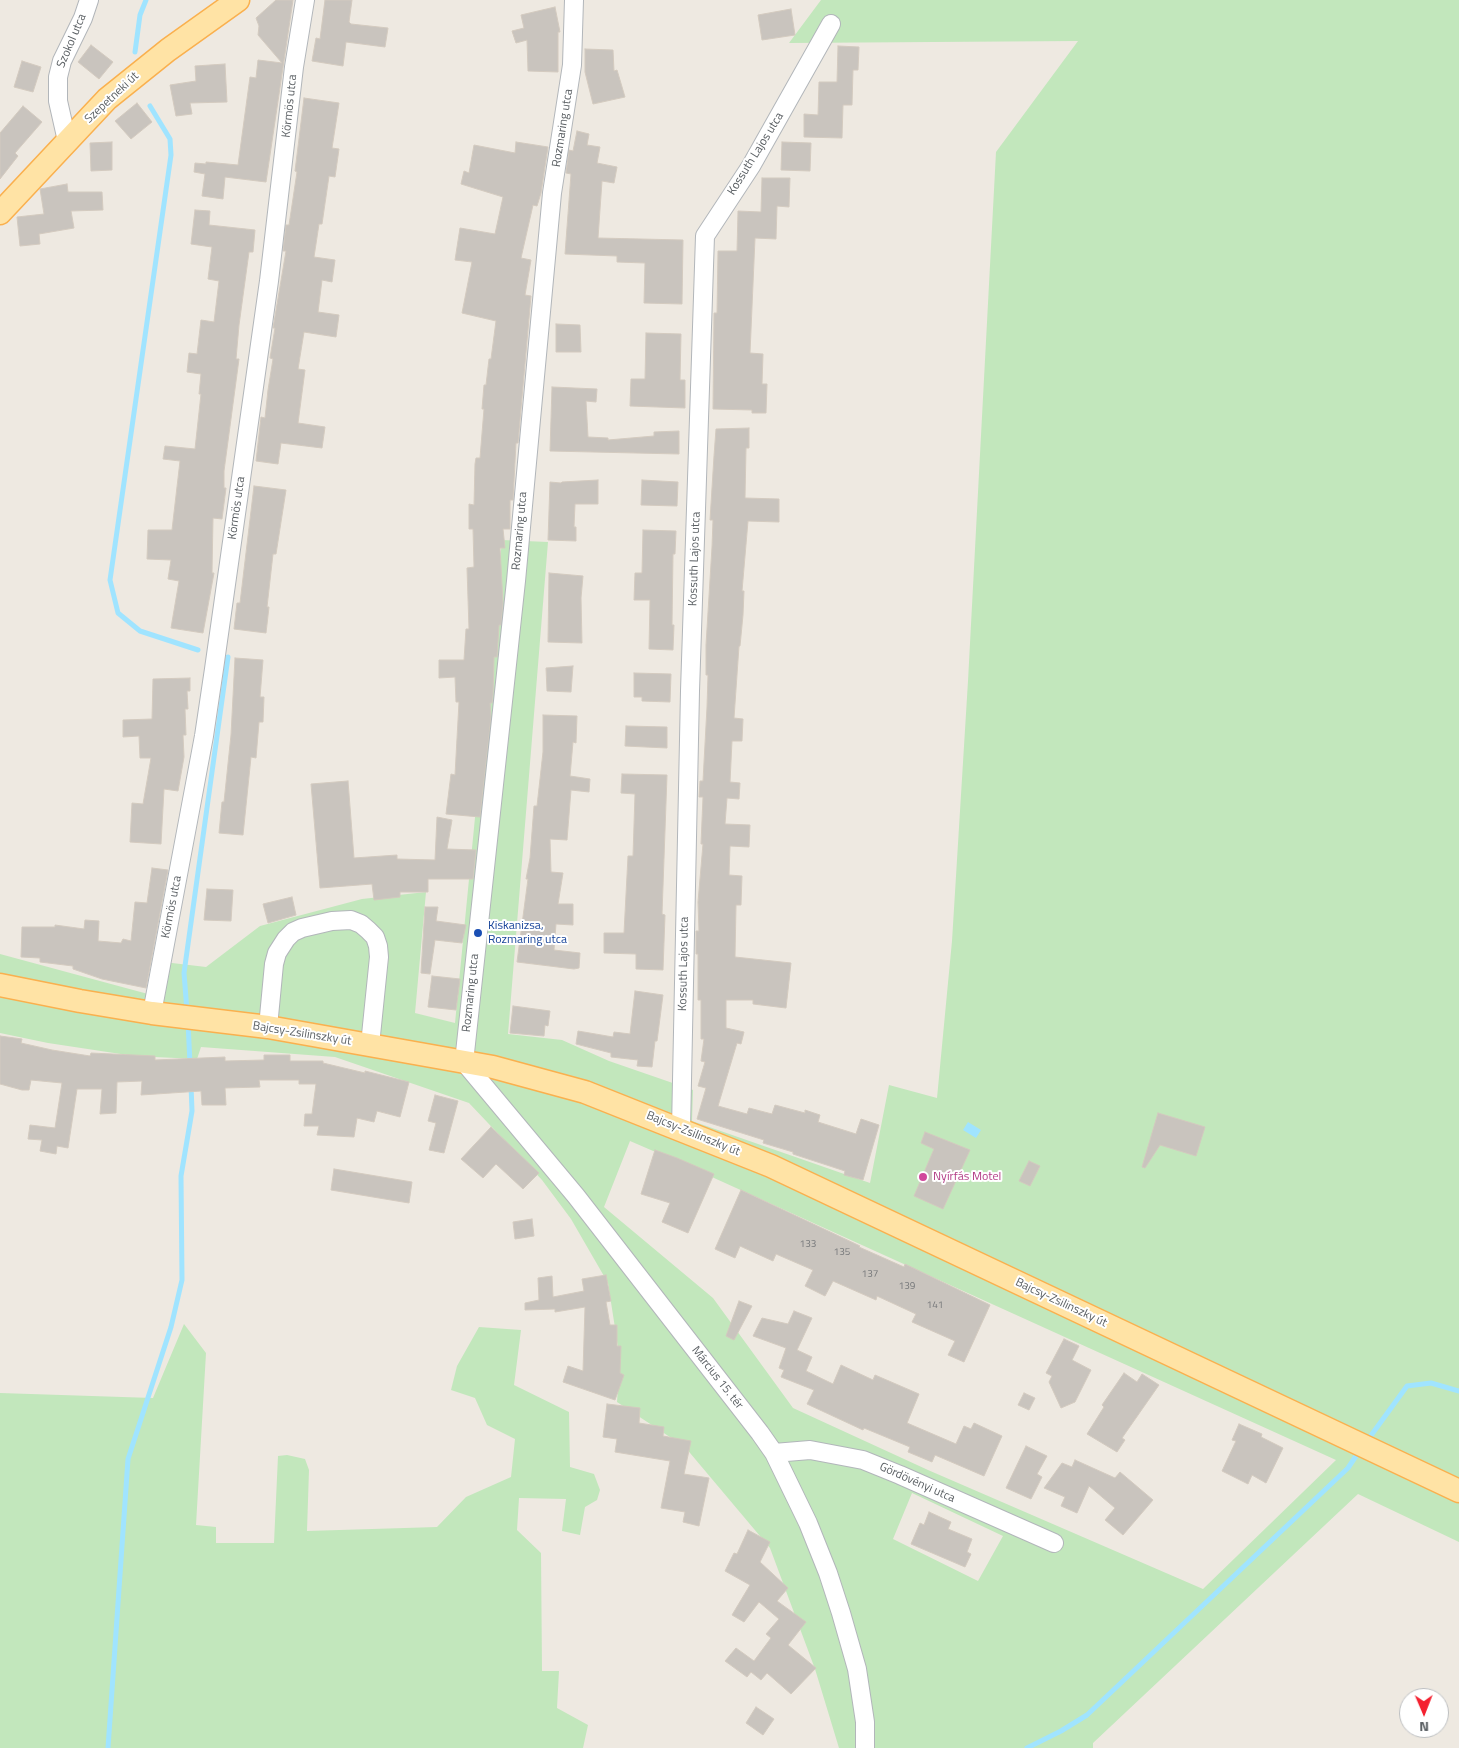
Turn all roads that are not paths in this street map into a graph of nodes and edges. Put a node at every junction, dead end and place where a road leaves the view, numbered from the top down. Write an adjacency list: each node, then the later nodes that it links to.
1 (89, 0): 6 (street, Szokol utca)
2 (238, 0): 6 (main road, Szepetneki út)
3 (305, 0): 9 (street, Körmös utca)
4 (574, 0): 12 (street, Rozmaring utca)
5 (831, 24): 13 (street, Kossuth Lajos utca)
6 (67, 141): 7 (main road, Szepetneki út)
7 (0, 213)
8 (0, 985): 9 (main road, Bajcsy-Zsilinszky út)
9 (152, 1013): 10 (main road, Bajcsy-Zsilinszky út)
10 (268, 1027): 11 (main road, Bajcsy-Zsilinszky út); 11 (street)
11 (370, 1045): 12 (main road, Bajcsy-Zsilinszky út)
12 (464, 1062): 13 (main road, Bajcsy-Zsilinszky út); 14 (street, Március 15. tér)
13 (681, 1129): 15 (main road, Bajcsy-Zsilinszky út)
14 (774, 1453): 16 (street, Gördövényi utca); 17 (street, Március 15. tér)
15 (1459, 1491)
16 (1054, 1543)
17 (865, 1748)

